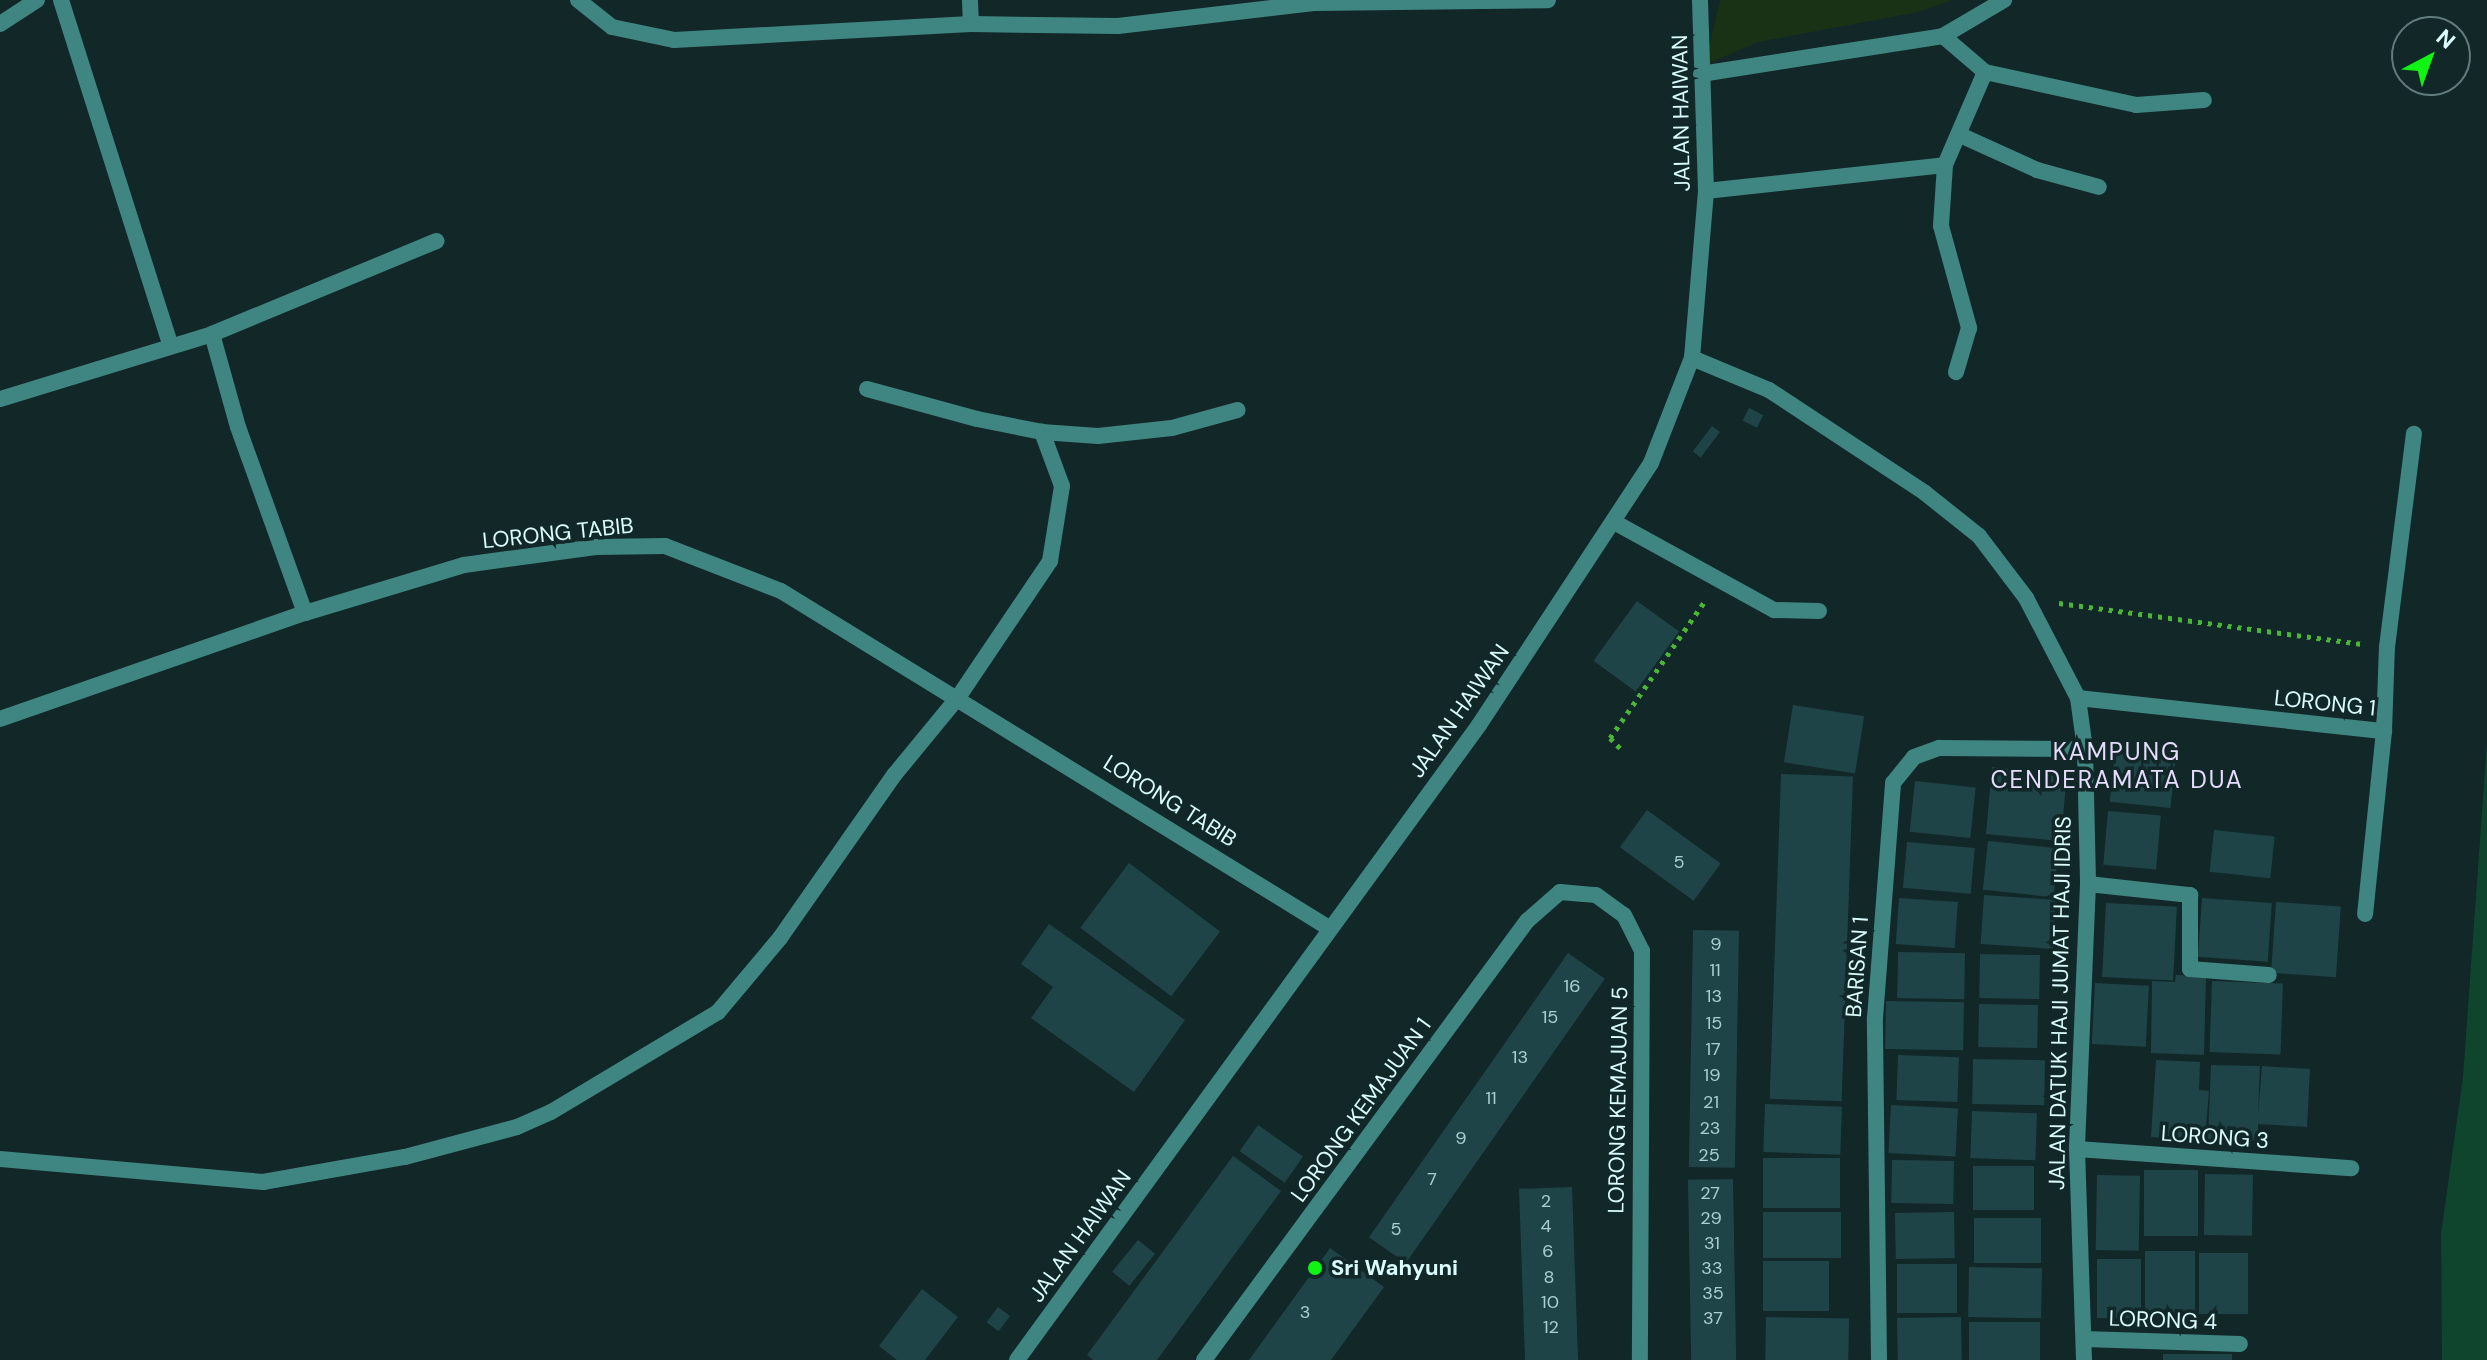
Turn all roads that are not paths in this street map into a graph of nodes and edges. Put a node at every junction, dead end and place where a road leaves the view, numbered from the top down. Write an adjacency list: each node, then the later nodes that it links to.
1 (37, 0): 9 (street)
2 (61, 0): 21 (street)
3 (578, 0): 10 (street)
4 (970, 0): 10 (street)
5 (1548, 0): 8 (street)
6 (1700, 0): 13 (street, JALAN HAIWAN)
7 (2004, 0): 11 (street)
8 (1314, 2): 10 (street)
9 (0, 24)
10 (971, 24)
11 (1943, 36): 12 (street); 13 (street)
12 (1985, 72): 14 (street); 15 (street)
13 (1701, 74): 18 (street, JALAN HAIWAN)
14 (2204, 100)
15 (1960, 135): 16 (street); 17 (street)
16 (1945, 165): 18 (street); 23 (street)
17 (2099, 187)
18 (1706, 191): 22 (street, JALAN HAIWAN)
19 (437, 241): 20 (street)
20 (212, 334): 21 (street); 31 (street)
21 (171, 346): 25 (street)
22 (1692, 358): 29 (street, JALAN HAIWAN); 33 (street, JALAN DATUK HAJI JUMAT HAJI IDRIS)
23 (1956, 372)
24 (867, 389): 27 (street)
25 (0, 399)
26 (1238, 410): 27 (street)
27 (1042, 432): 32 (street)
28 (2414, 434): 35 (street)
29 (1614, 522): 30 (street); 40 (street, JALAN HAIWAN)
30 (1819, 611)
31 (305, 613): 32 (street, LORONG TABIB); 34 (street, LORONG TABIB)
32 (959, 696): 40 (street, LORONG TABIB); 43 (street)
33 (2078, 698): 35 (street, LORONG 1); 36 (street, JALAN DATUK HAJI JUMAT HAJI IDRIS)
34 (0, 719)
35 (2384, 731): 39 (street, LORONG 1)
36 (2085, 749): 37 (street, JALAN DATUK HAJI JUMAT HAJI IDRIS); 50 (street, BARISAN 1)
37 (2088, 884): 41 (street); 42 (street, JALAN DATUK HAJI JUMAT HAJI IDRIS)
38 (1560, 892): 48 (street, LORONG KEMAJUAN 1); 49 (street, LORONG KEMAJUAN 5)
39 (2365, 914)
40 (1329, 928): 47 (street, JALAN HAIWAN)
41 (2269, 975)
42 (2077, 1149): 44 (street, LORONG 3); 45 (street, JALAN DATUK HAJI JUMAT HAJI IDRIS)
43 (0, 1159)
44 (2351, 1168)
45 (2084, 1339): 46 (street, LORONG 4); 51 (street, JALAN DATUK HAJI JUMAT HAJI IDRIS)
46 (2240, 1344)
47 (1023, 1358)
48 (1204, 1360)
49 (1640, 1360)
50 (1879, 1360)
51 (2084, 1360)

